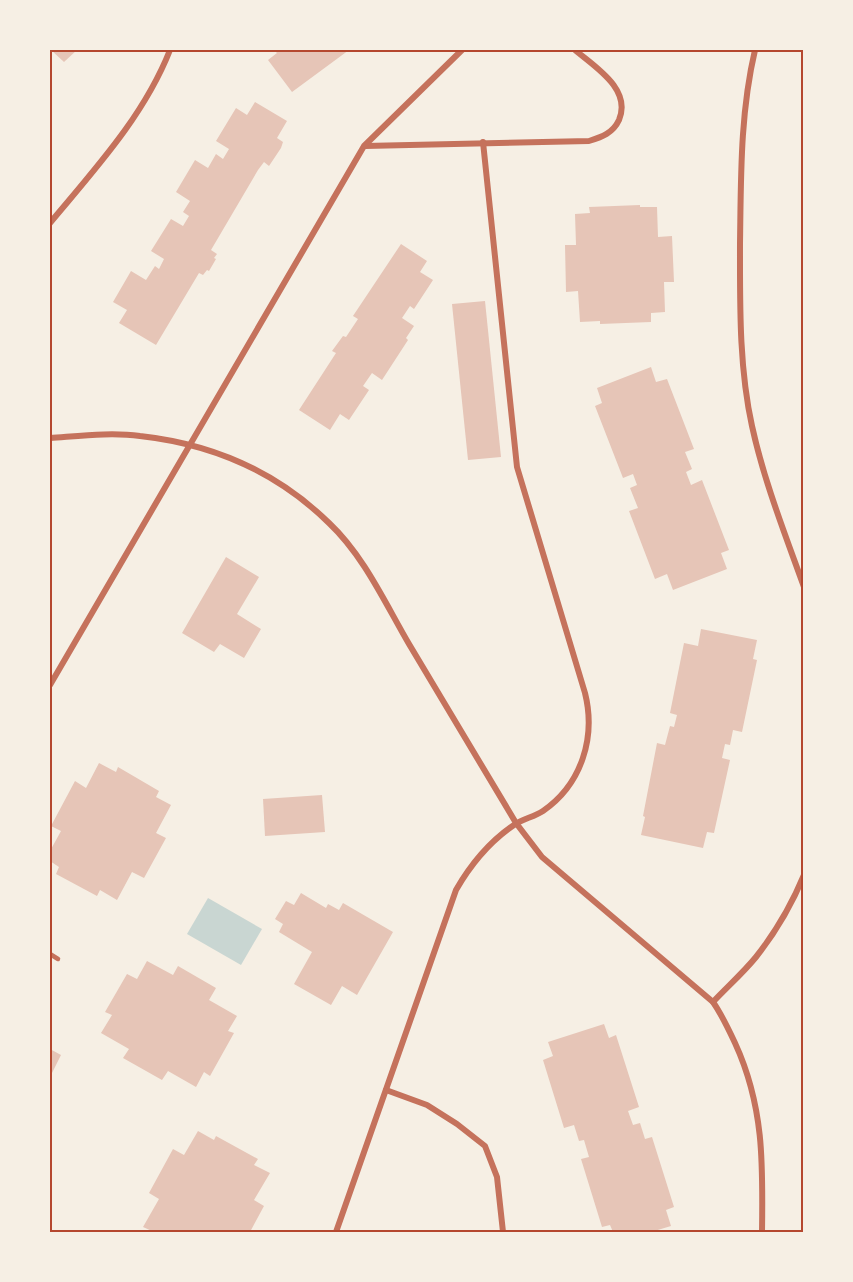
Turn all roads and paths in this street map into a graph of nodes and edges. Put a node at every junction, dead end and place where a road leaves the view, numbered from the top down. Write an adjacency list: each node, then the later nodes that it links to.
1 (170, 50): 7 (street)
2 (462, 50): 6 (street)
3 (575, 50): 5 (street)
4 (755, 50): 10 (street)
5 (483, 142): 6 (street); 12 (street)
6 (364, 146): 9 (street)
7 (50, 223)
8 (50, 438): 9 (street)
9 (189, 443): 11 (street); 12 (street)
10 (804, 587)
11 (50, 685)
12 (516, 823): 16 (street); 17 (street)
13 (804, 875): 16 (street)
14 (50, 954): 15 (lane)
15 (58, 959)
16 (713, 1002): 20 (street)
17 (386, 1090): 18 (street); 19 (street)
18 (336, 1233)
19 (503, 1233)
20 (762, 1233)

